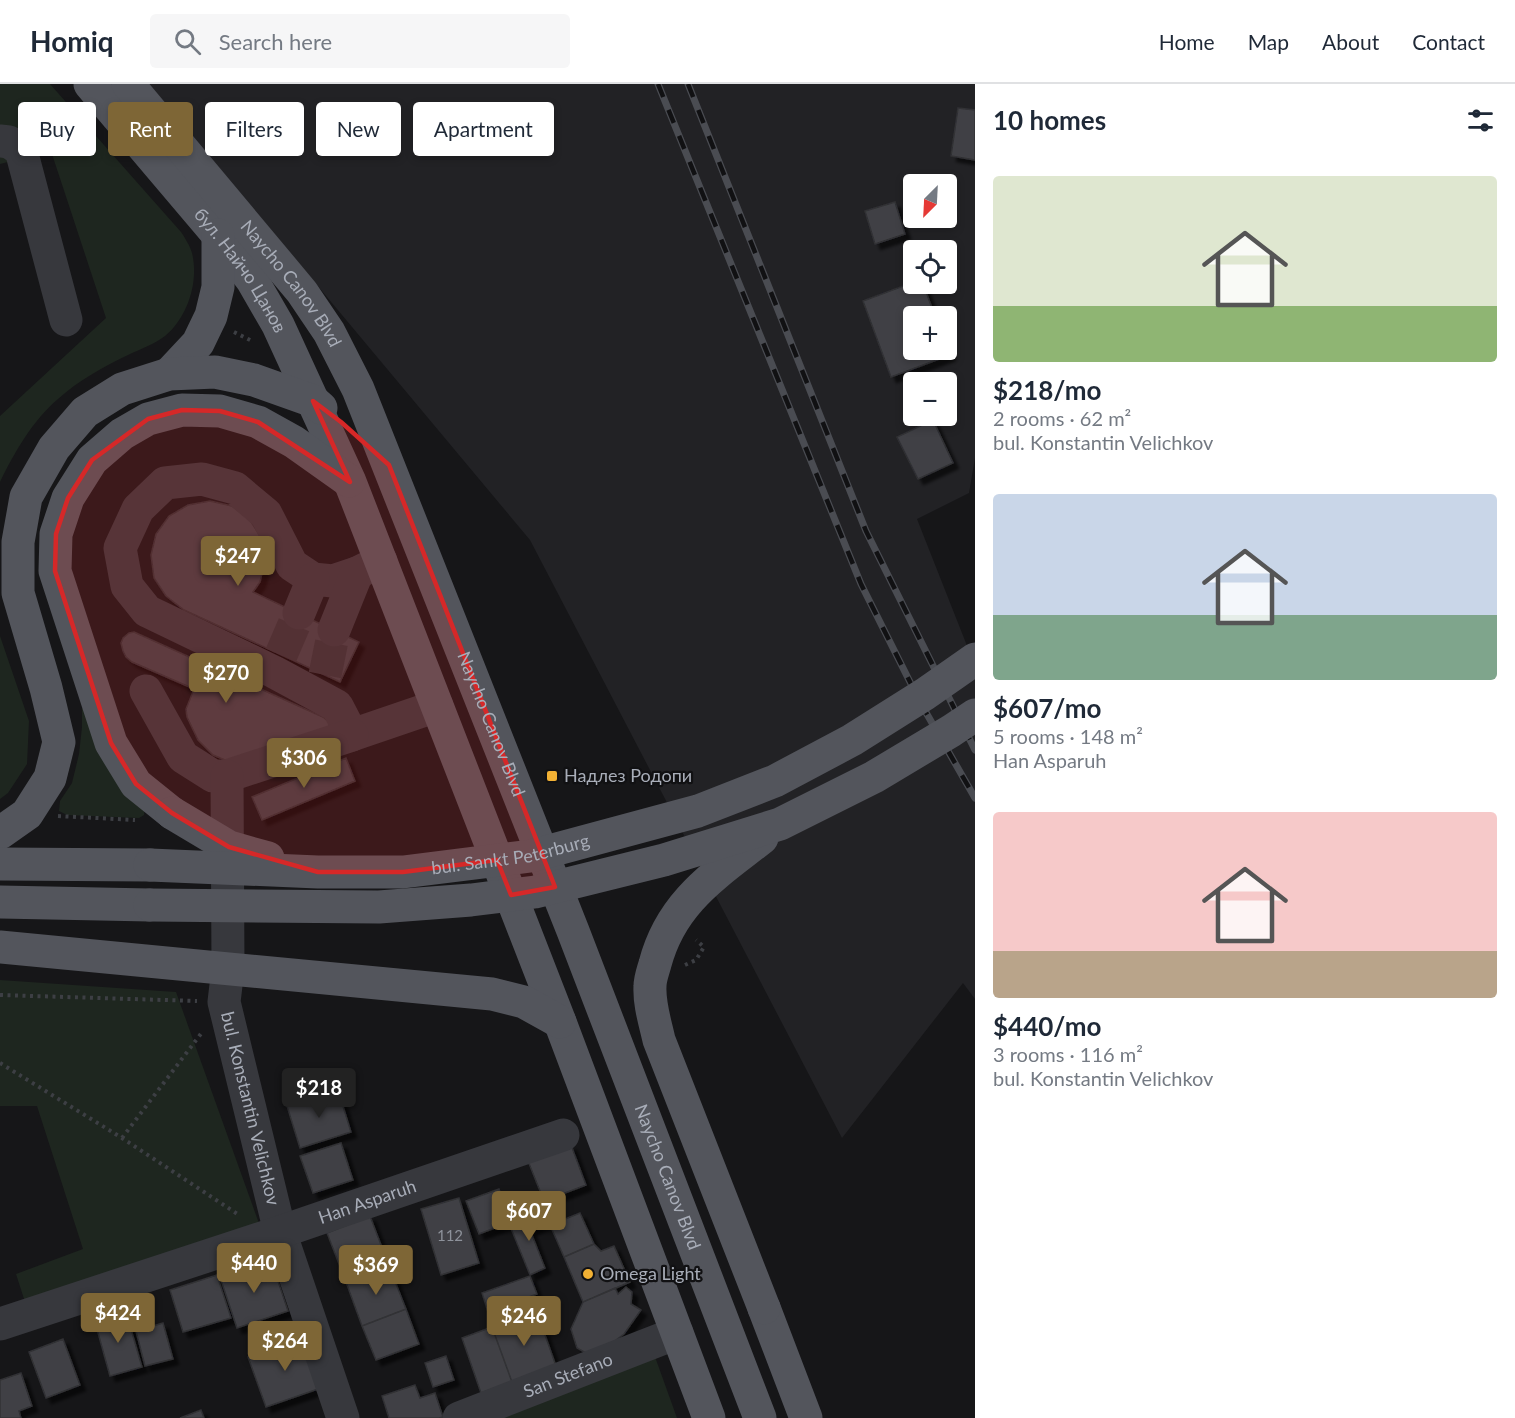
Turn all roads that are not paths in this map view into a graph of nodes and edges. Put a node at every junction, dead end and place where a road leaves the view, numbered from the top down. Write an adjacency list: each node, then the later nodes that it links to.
1 (90, 84): 4 (main road, бул. Найчо Цанов)
2 (128, 84): 8 (main road, Naycho Canov Blvd)
3 (0, 141): 5 (street)
4 (218, 235): 6 (main road); 7 (main road, бул. Найчо Цанов)
5 (66, 320)
6 (169, 374): 7 (main road); 23 (main road)
7 (313, 401): 8 (main road); 9 (main road, бул. Найчо Цанов)
8 (389, 465): 37 (main road, Naycho Canov Blvd)
9 (350, 482): 10 (main road); 25 (main road, bridge)
10 (369, 567): 11 (street); 13 (street); 18 (main road)
11 (312, 579): 12 (street); 17 (street)
12 (299, 613)
13 (334, 630)
14 (975, 659): 25 (main road, bul. Sankt Peterburg, bridge)
15 (325, 675): 17 (street)
16 (146, 691): 21 (street)
17 (338, 706): 20 (street)
18 (437, 706): 20 (street); 29 (main road)
19 (975, 715): 22 (main road, bul. Sankt Peterburg, bridge)
20 (352, 735): 21 (street)
21 (227, 776): 28 (street, bul. Konstantin Velichkov)
22 (780, 824): 26 (main road, bul. Sankt Peterburg, bridge); 38 (main road, bridge)
23 (0, 833)
24 (0, 864): 25 (main road, bul. Sankt Peterburg, bridge)
25 (318, 872)
26 (0, 903)
27 (0, 947): 28 (main road)
28 (228, 968): 29 (main road); 31 (street, bul. Konstantin Velichkov)
29 (560, 1022): 33 (main road)
30 (563, 1136): 31 (street, Han Asparuh)
31 (280, 1233): 32 (street, Han Asparuh); 34 (street, bul. Konstantin Velichkov)
32 (0, 1324)
33 (677, 1333): 35 (street, San Stefano); 36 (main road)
34 (343, 1418)
35 (459, 1418)
36 (709, 1418)
37 (760, 1418)
38 (806, 1418)

